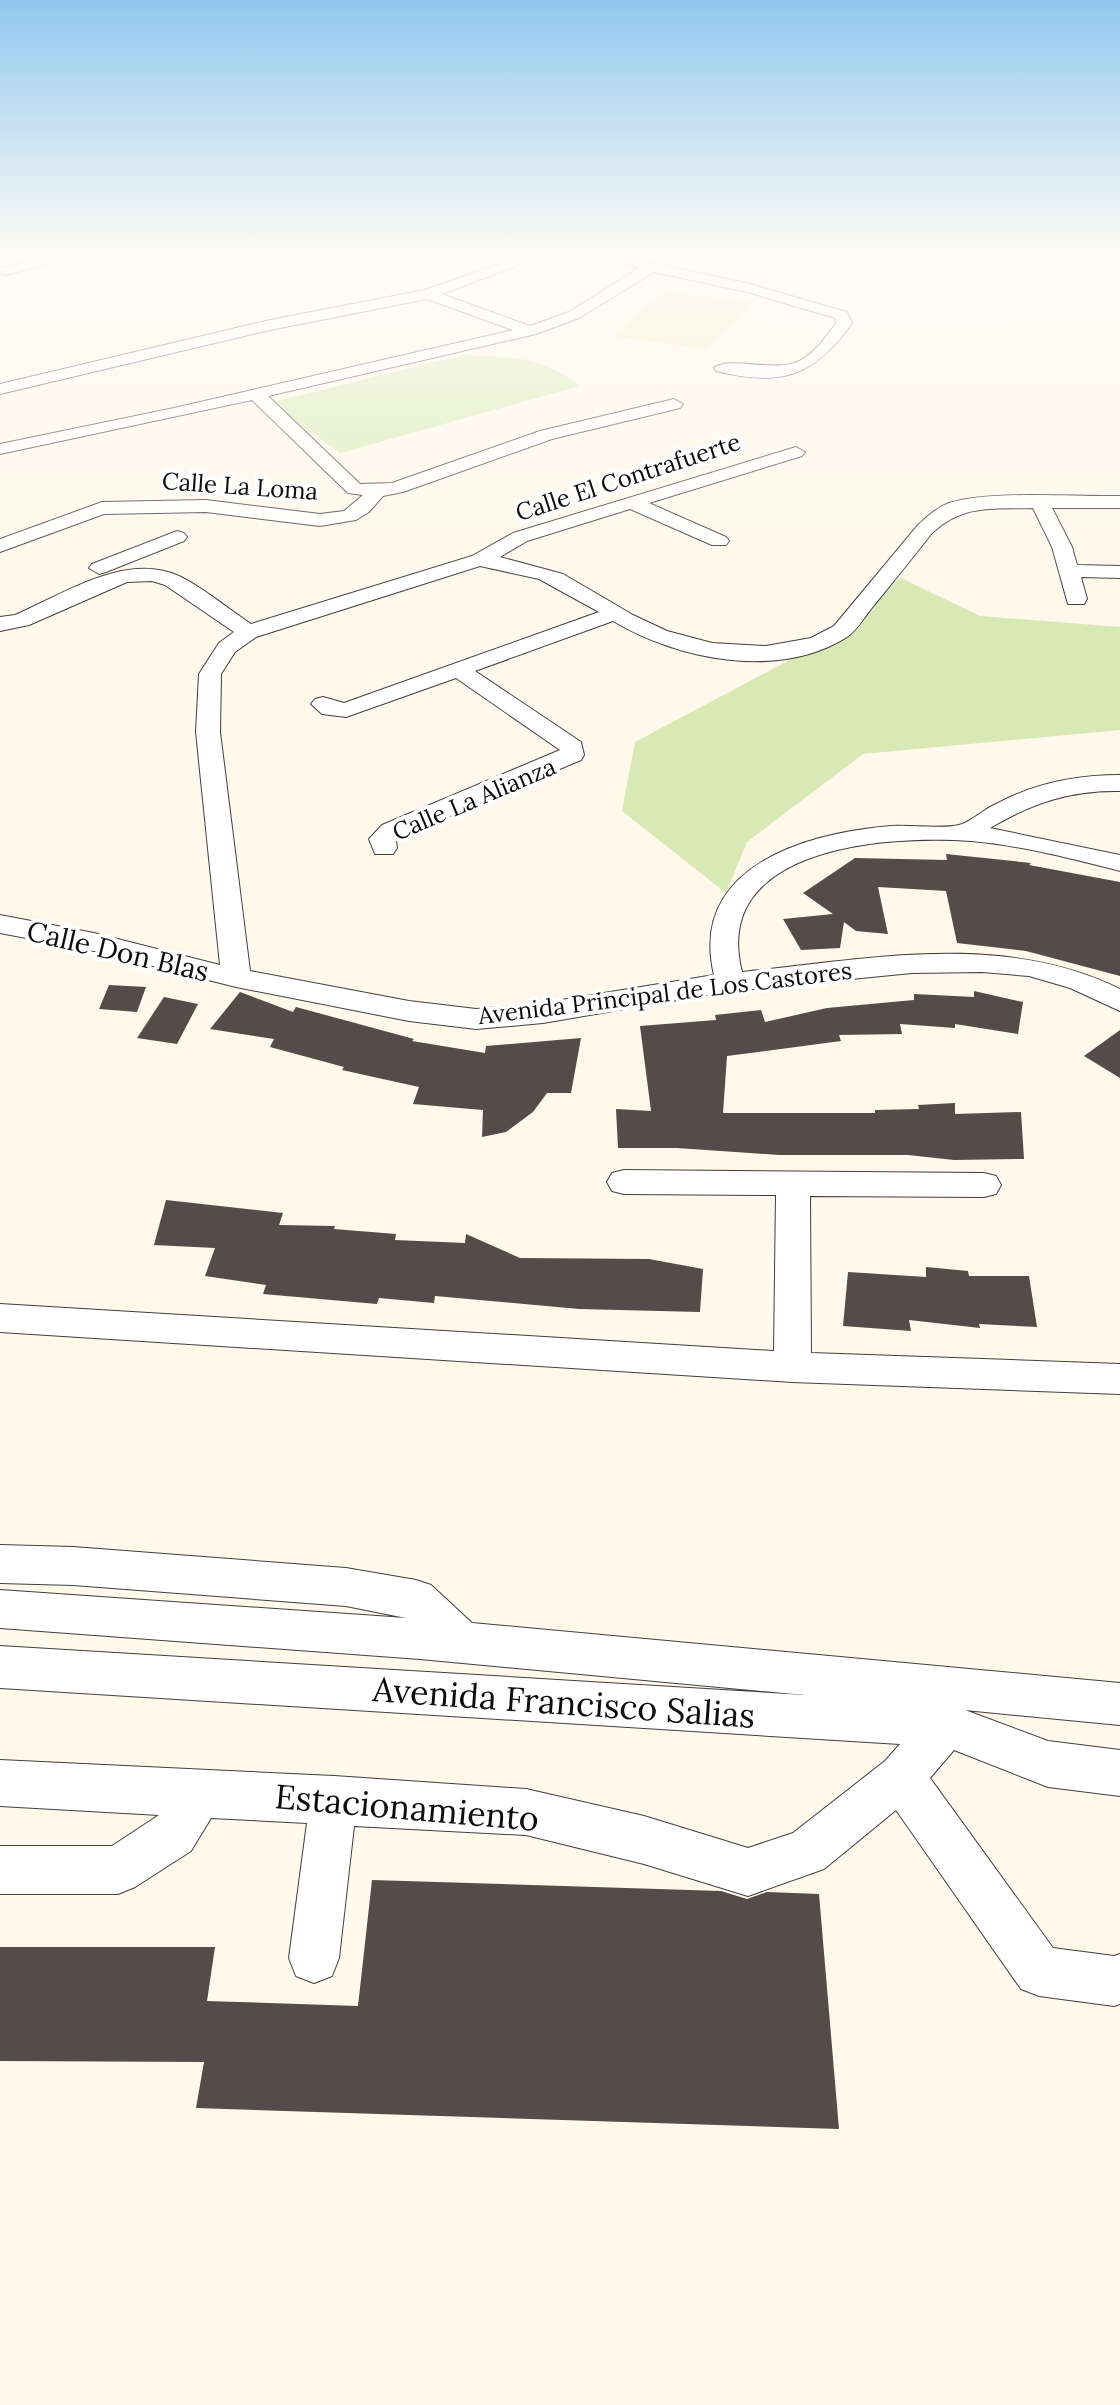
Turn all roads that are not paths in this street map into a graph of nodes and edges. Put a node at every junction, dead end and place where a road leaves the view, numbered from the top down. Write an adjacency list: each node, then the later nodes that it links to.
1 (92, 367): 5 (street)
2 (375, 367): 6 (street)
3 (805, 367): 4 (street)
4 (722, 368)
5 (0, 389)
6 (257, 395): 8 (street); 10 (street)
7 (674, 404): 10 (street)
8 (0, 449)
9 (796, 452): 12 (street, Calle El Contrafuerte)
10 (377, 491): 16 (street, Calle La Loma)
11 (1120, 502): 13 (street)
12 (632, 503): 15 (street); 17 (street, Calle El Contrafuerte)
13 (1040, 503): 18 (street); 22 (street)
14 (177, 537): 21 (street)
15 (719, 541)
16 (0, 546)
17 (479, 560): 22 (street); 24 (street)
18 (1070, 571): 19 (street); 20 (street)
19 (1120, 572)
20 (1076, 599)
21 (0, 609)
22 (616, 613): 25 (street)
23 (0, 624): 24 (street)
24 (248, 632): 32 (street)
25 (457, 669): 26 (street); 29 (street, Calle La Alianza)
26 (323, 704)
27 (1120, 783): 28 (street)
28 (966, 832): 30 (street); 33 (street)
29 (384, 848)
30 (1120, 863)
31 (0, 924): 32 (street, Calle Don Blas)
32 (236, 978): 33 (street, Avenida Principal de Los Castores)
33 (730, 982): 34 (street, Avenida Principal de Los Castores)
34 (1120, 1001)
35 (624, 1182): 36 (street)
36 (793, 1183): 37 (street); 39 (street)
37 (984, 1185)
38 (0, 1318): 39 (street)
39 (792, 1367): 40 (street)
40 (1120, 1379)
41 (0, 1564): 43 (street)
42 (0, 1609): 43 (street, Avenida Francisco Salias)
43 (461, 1642): 45 (street, Avenida Francisco Salias)
44 (0, 1667): 46 (street, Avenida Francisco Salias)
45 (1120, 1704)
46 (946, 1725): 47 (street, Avenida Francisco Salias); 48 (street, Estacionamiento)
47 (1120, 1773)
48 (901, 1777): 51 (street, Estacionamiento); 54 (street)
49 (0, 1783): 50 (street, Estacionamiento)
50 (200, 1792): 51 (street, Estacionamiento); 52 (street)
51 (334, 1799): 53 (street)
52 (0, 1870)
53 (314, 1958)
54 (1120, 1979)

